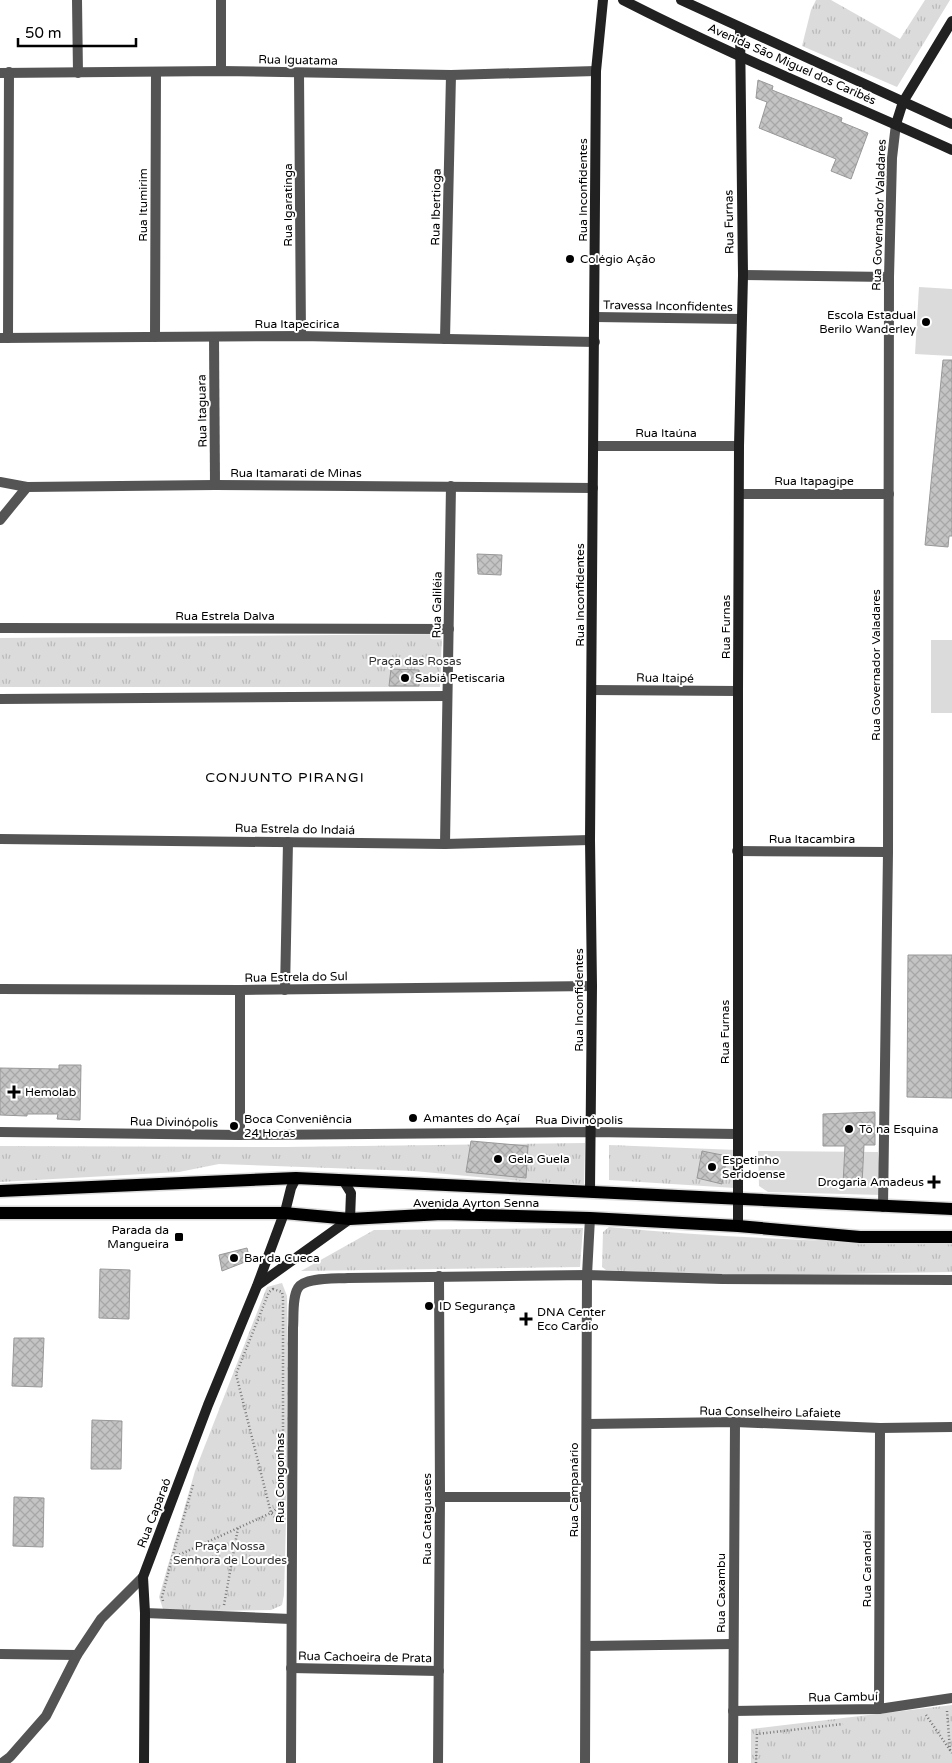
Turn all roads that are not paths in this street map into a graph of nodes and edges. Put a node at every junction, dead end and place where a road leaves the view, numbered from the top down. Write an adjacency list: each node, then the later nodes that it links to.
1 (77, 0): 14 (street)
2 (221, 0): 10 (street)
3 (603, 0): 11 (street, Rua Inconfidentes)
4 (623, 0): 9 (street, Avenida São Miguel dos Caribés)
5 (681, 0): 6 (street, Avenida São Miguel dos Caribés)
6 (700, 4): 8 (street, Avenida São Miguel dos Caribés)
7 (952, 21): 17 (street)
8 (740, 28): 9 (street, Rua Furnas); 17 (street, Avenida São Miguel dos Caribés)
9 (740, 55): 18 (street, Avenida São Miguel dos Caribés); 21 (street, Rua Furnas)
10 (221, 71): 13 (street, Rua Iguatama); 15 (street, Rua Iguatama)
11 (596, 71): 16 (street, Rua Iguatama); 23 (street, Rua Inconfidentes)
12 (4, 72): 14 (street, Rua Iguatama); 28 (street)
13 (156, 72): 14 (street, Rua Iguatama); 26 (street, Rua Itumirim)
14 (78, 73)
15 (299, 73): 16 (street, Rua Iguatama); 25 (street, Rua Igaratinga)
16 (451, 75): 29 (street, Rua Ibertioga)
17 (903, 102): 18 (street); 19 (street, Avenida São Miguel dos Caribés)
18 (896, 124): 20 (street, Avenida São Miguel dos Caribés); 22 (street, Rua Governador Valadares)
19 (952, 124)
20 (952, 150)
21 (743, 275): 22 (street); 24 (street, Rua Furnas)
22 (889, 277): 39 (street, Rua Governador Valadares)
23 (595, 317): 24 (street, Travessa Inconfidentes); 30 (street, Rua Inconfidentes)
24 (741, 319): 32 (street, Rua Furnas)
25 (301, 336): 27 (street, Rua Itapecirica); 29 (street, Rua Itapecirica)
26 (155, 337): 27 (street, Rua Itapecirica); 28 (street, Rua Itapecirica)
27 (214, 337): 34 (street, Rua Itaguara)
28 (4, 338)
29 (445, 338): 30 (street, Rua Itapecirica)
30 (595, 342): 31 (street, Rua Inconfidentes)
31 (594, 446): 32 (street, Rua Itaúna); 37 (street, Rua Inconfidentes)
32 (739, 446): 38 (street, Rua Furnas)
33 (0, 482): 36 (street, Rua Itamarati de Minas)
34 (215, 485): 35 (street, Rua Itamarati de Minas); 36 (street, Rua Itamarati de Minas)
35 (451, 486): 37 (street, Rua Itamarati de Minas); 42 (street, Rua Galiléia)
36 (27, 488): 40 (street)
37 (593, 488): 43 (street, Rua Inconfidentes)
38 (739, 494): 39 (street, Rua Itapagipe); 44 (street, Rua Furnas)
39 (889, 494): 52 (street, Rua Governador Valadares)
40 (0, 520)
41 (0, 628): 42 (street, Rua Estrela Dalva)
42 (449, 629): 45 (street, Rua Galiléia)
43 (592, 690): 44 (street, Rua Itaipé); 48 (street, Rua Inconfidentes)
44 (738, 691): 51 (street, Rua Furnas)
45 (446, 696): 46 (street); 50 (street, Rua Galiléia)
46 (0, 700)
47 (0, 839): 49 (street, Rua Estrela do Indaiá)
48 (590, 840): 50 (street, Rua Estrela do Indaiá); 53 (street, Rua Inconfidentes)
49 (288, 842): 50 (street, Rua Estrela do Indaiá); 56 (street)
50 (446, 844)
51 (737, 851): 52 (street, Rua Itacambira); 59 (street, Rua Furnas)
52 (888, 852): 66 (street, Rua Governador Valadares)
53 (592, 986): 56 (street, Rua Estrela do Sul); 58 (street, Rua Inconfidentes)
54 (0, 989): 55 (street, Rua Estrela do Sul)
55 (240, 990): 56 (street, Rua Estrela do Sul); 60 (street)
56 (285, 990)
57 (0, 1132): 60 (street, Rua Divinópolis)
58 (590, 1132): 59 (street, Rua Divinópolis); 60 (street, Rua Divinópolis); 63 (street, Rua Inconfidentes)
59 (737, 1134): 65 (street, Rua Furnas)
60 (240, 1135)
61 (296, 1178): 62 (main road, Avenida Ayrton Senna); 64 (main road, Avenida Ayrton Senna); 69 (street, Rua Caparaó)
62 (343, 1180): 63 (main road, Avenida Ayrton Senna); 71 (street)
63 (590, 1190): 65 (main road, Avenida Ayrton Senna)
64 (0, 1191)
65 (738, 1198): 66 (main road, Avenida Ayrton Senna); 72 (street, Rua Furnas)
66 (883, 1207): 67 (main road, Avenida Ayrton Senna)
67 (952, 1209)
68 (0, 1213): 69 (main road, Avenida Ayrton Senna)
69 (284, 1213): 71 (main road, Avenida Ayrton Senna); 77 (street, Rua Caparaó)
70 (590, 1218): 71 (main road, Avenida Ayrton Senna); 72 (main road, Avenida Ayrton Senna); 74 (street, Rua Campanário)
71 (350, 1219): 77 (street)
72 (738, 1226): 73 (main road, Avenida Ayrton Senna)
73 (952, 1237)
74 (587, 1275): 75 (street); 76 (street); 79 (street, Rua Campanário)
75 (439, 1276): 82 (street, Rua Cataguases); 86 (street, Rua Congonhas)
76 (952, 1280)
77 (257, 1286): 84 (street, Rua Caparaó)
78 (735, 1422): 79 (street, Rua Conselheiro Lafaiete); 81 (street, Rua Conselheiro Lafaiete); 87 (street, Rua Caxambu)
79 (587, 1424): 83 (street, Rua Campanário)
80 (952, 1427): 81 (street, Rua Conselheiro Lafaiete)
81 (880, 1428): 94 (street, Rua Carandaí)
82 (440, 1497): 83 (street); 92 (street, Rua Cataguases)
83 (586, 1497): 88 (street, Rua Campanário)
84 (143, 1577): 85 (street, Rua Caparaó); 90 (street)
85 (146, 1614): 86 (street); 97 (street, Rua Caparaó)
86 (291, 1619): 91 (street, Rua Congonhas)
87 (733, 1644): 88 (street); 95 (street, Rua Caxambu)
88 (586, 1646): 100 (street, Rua Campanário)
89 (0, 1654): 90 (street)
90 (77, 1655): 96 (street)
91 (292, 1668): 92 (street, Rua Cachoeira de Prata); 98 (street, Rua Congonhas)
92 (439, 1670): 99 (street, Rua Cataguases)
93 (952, 1698): 94 (street, Rua Cambuí)
94 (879, 1709): 95 (street, Rua Cambuí)
95 (733, 1710): 101 (street, Rua Caxambu)
96 (2, 1763)
97 (144, 1763)
98 (291, 1763)
99 (438, 1763)
100 (585, 1763)
101 (733, 1763)

